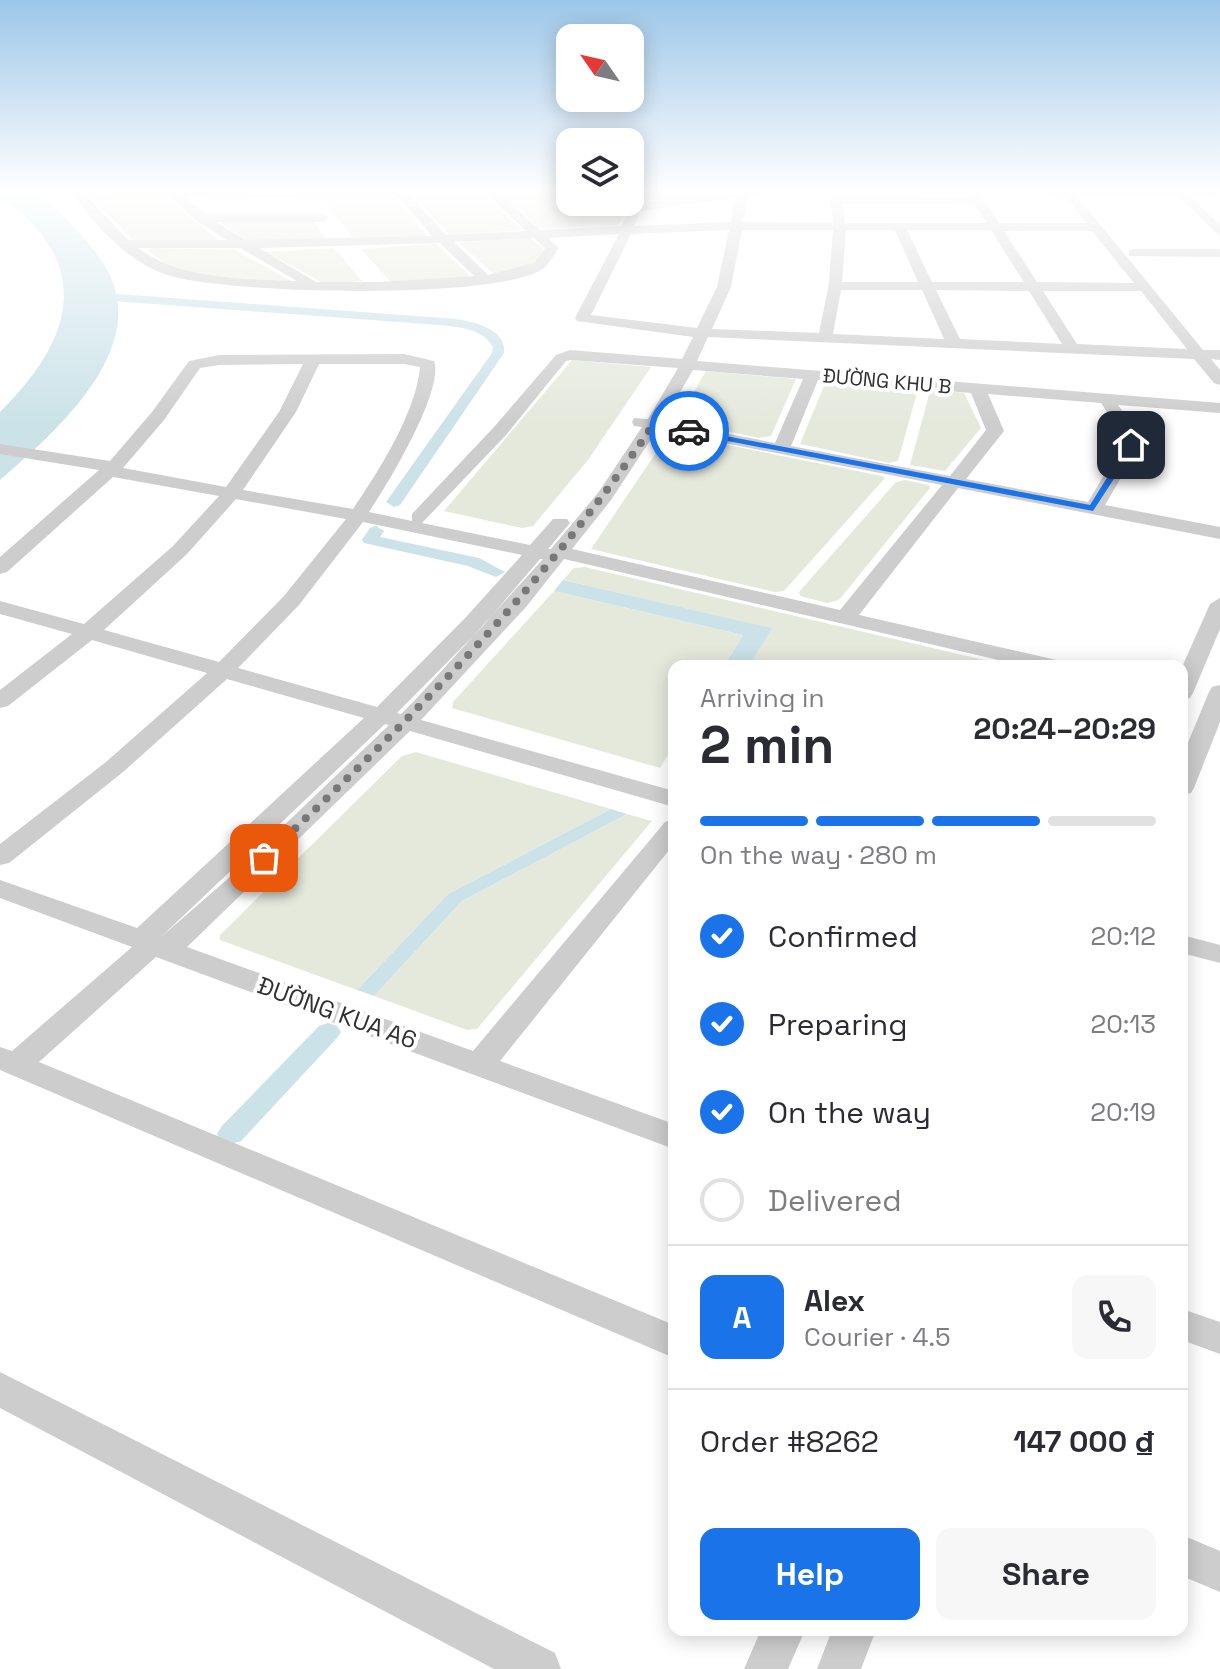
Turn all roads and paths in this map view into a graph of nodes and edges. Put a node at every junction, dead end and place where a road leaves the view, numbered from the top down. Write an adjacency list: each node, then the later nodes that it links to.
1 (161, 268): 16 (street)
2 (283, 268): 16 (street)
3 (473, 268): 12 (street)
4 (533, 268): 12 (street)
5 (610, 268): 19 (street)
6 (728, 268): 19 (street)
7 (838, 268): 13 (street)
8 (919, 268): 14 (street)
9 (1022, 268): 15 (street)
10 (1128, 268): 17 (street)
11 (1147, 268): 18 (street)
12 (485, 279): 16 (street)
13 (837, 286): 14 (street); 20 (street)
14 (927, 286): 15 (street); 21 (street)
15 (1033, 286): 17 (street); 22 (street)
16 (317, 287)
17 (1144, 287): 23 (street)
18 (1182, 309)
19 (697, 332): 20 (street); 25 (street)
20 (825, 338): 21 (street)
21 (954, 343): 22 (street)
22 (1072, 348): 23 (street)
23 (1212, 351): 27 (street)
24 (313, 360): 34 (street); 36 (street); 38 (street)
25 (680, 364): 26 (street); 31 (street); 39 (street)
26 (813, 374): 28 (street, ĐƯỜNG KHU B); 33 (street, ĐƯỜNG KHU B)
27 (1220, 380)
28 (977, 388): 29 (street, ĐƯỜNG KHU B); 35 (street, ĐƯỜNG KHU B)
29 (1106, 399): 30 (street, ĐƯỜNG KHU B); 37 (street)
30 (1220, 408)
31 (645, 423): 33 (street); 41 (street)
32 (0, 449): 34 (street)
33 (781, 449): 35 (street)
34 (114, 467): 36 (street); 42 (street)
35 (954, 482): 37 (street); 45 (street, ĐƯỜNG KHU B)
36 (236, 488): 38 (street); 46 (street)
37 (1093, 509): 40 (street)
38 (362, 512): 39 (street); 41 (street); 48 (street)
39 (419, 518): 41 (street)
40 (1220, 533)
41 (552, 551): 45 (street); 52 (street)
42 (0, 568)
43 (1220, 604): 49 (street)
44 (0, 607): 46 (street)
45 (845, 618): 47 (street)
46 (88, 632): 48 (street); 51 (street)
47 (1027, 660)
48 (221, 671): 52 (street); 56 (street)
49 (1188, 679)
50 (1219, 700): 53 (street)
51 (0, 701)
52 (392, 720): 54 (street); 58 (street)
53 (1188, 774)
54 (668, 797)
55 (668, 834): 62 (street)
56 (0, 857)
57 (0, 888): 58 (street, ĐƯỜNG KUA A6)
58 (153, 945): 61 (street); 62 (street, ĐƯỜNG KUA A6)
59 (1188, 946): 60 (street)
60 (1220, 954)
61 (8, 1061): 66 (street)
62 (479, 1065): 63 (street, ĐƯỜNG KUA A6)
63 (668, 1135)
64 (1188, 1326): 65 (street)
65 (1220, 1338)
66 (668, 1339)
67 (0, 1389): 72 (street)
68 (1188, 1558): 69 (street)
69 (1220, 1572)
70 (780, 1636): 73 (street)
71 (852, 1636): 74 (street)
72 (539, 1669)
73 (766, 1669)
74 (839, 1669)

